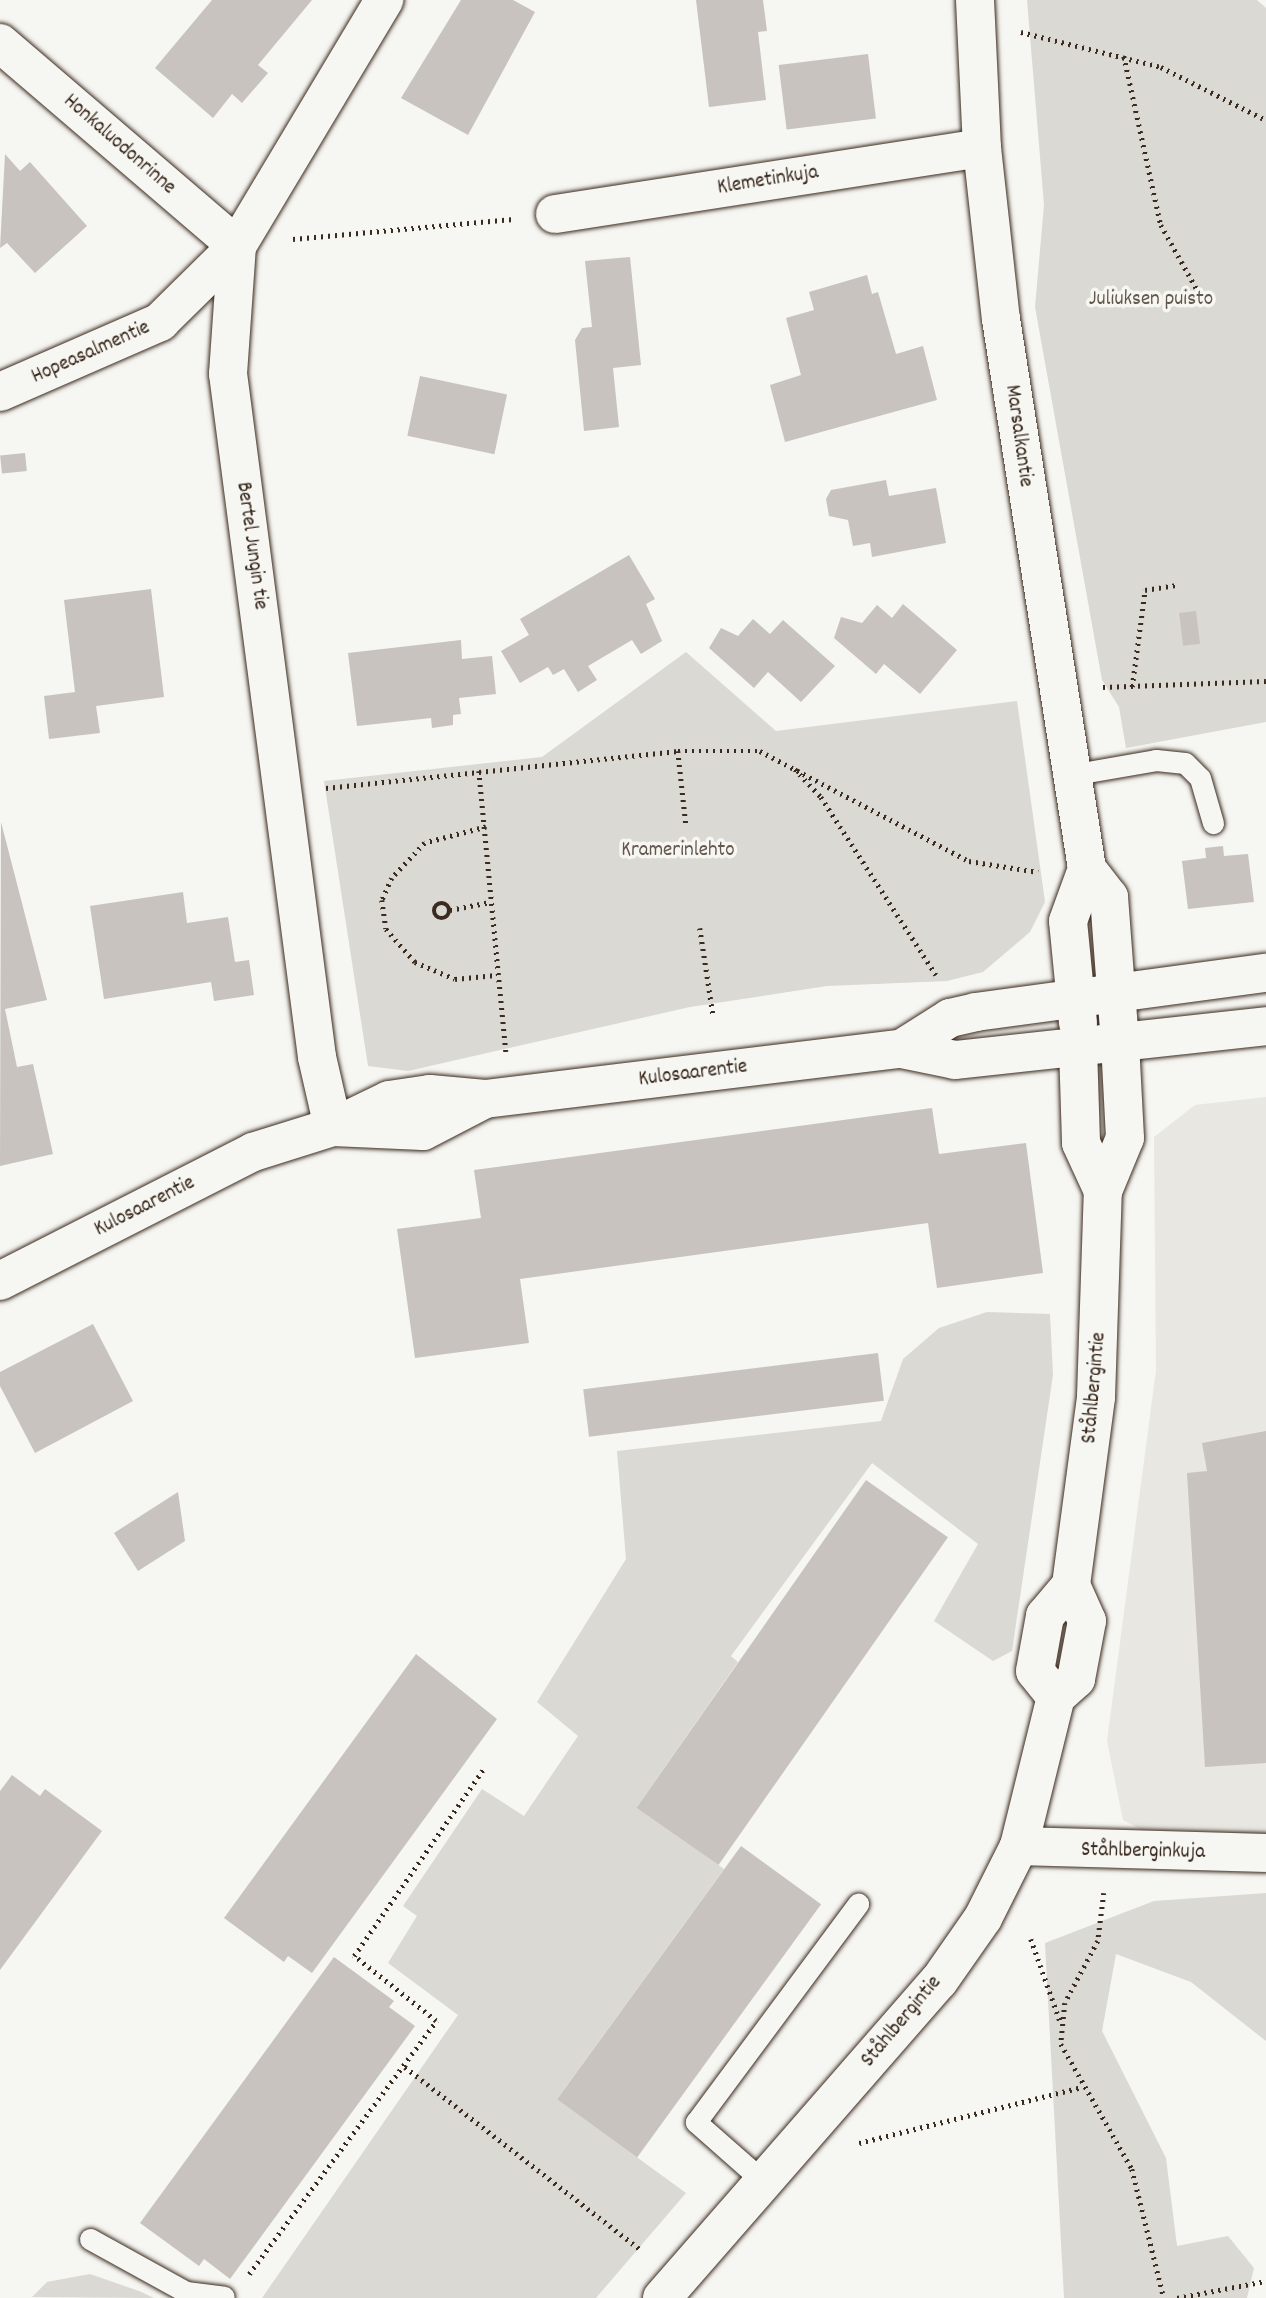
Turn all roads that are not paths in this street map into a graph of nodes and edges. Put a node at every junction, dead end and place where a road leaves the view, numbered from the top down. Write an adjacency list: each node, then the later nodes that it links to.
1 (384, 0): 6 (street, Bertel Jungin tie)
2 (975, 17): 4 (street, Marsalkantie)
3 (0, 43): 6 (street, Honkaluodonrinne)
4 (982, 148): 5 (street, Klemetinkuja); 8 (street, Marsalkantie)
5 (555, 214)
6 (237, 246): 7 (street, Hopeasalmentie); 18 (street, Bertel Jungin tie)
7 (0, 392)
8 (1070, 775): 9 (lane); 10 (street, Marsalkantie)
9 (1213, 823)
10 (1068, 870): 12 (street, Marsalkantie); 13 (street)
11 (1266, 973): 12 (street, Kulosaarentie)
12 (1118, 993): 13 (street, Kulosaarentie); 15 (street, Marsalkantie)
13 (1077, 999): 16 (street, Ståhlbergintie); 17 (street, Kulosaarentie)
14 (1266, 1026): 15 (street, Kulosaarentie)
15 (1120, 1043): 16 (street, Kulosaarentie); 19 (street, Ståhlbergintie)
16 (1078, 1047): 17 (street, Kulosaarentie); 19 (street, Ståhlbergintie)
17 (901, 1049): 18 (street, Kulosaarentie)
18 (333, 1127): 20 (street, Kulosaarentie)
19 (1103, 1191): 21 (street, Ståhlbergintie)
20 (3, 1275)
21 (1020, 1846): 22 (street, Ståhlberginkuja); 24 (street, Ståhlbergintie)
22 (1266, 1853)
23 (858, 1905): 24 (lane)
24 (764, 2182): 27 (street, Ståhlbergintie)
25 (90, 2239): 26 (lane)
26 (224, 2297)
27 (662, 2298)

